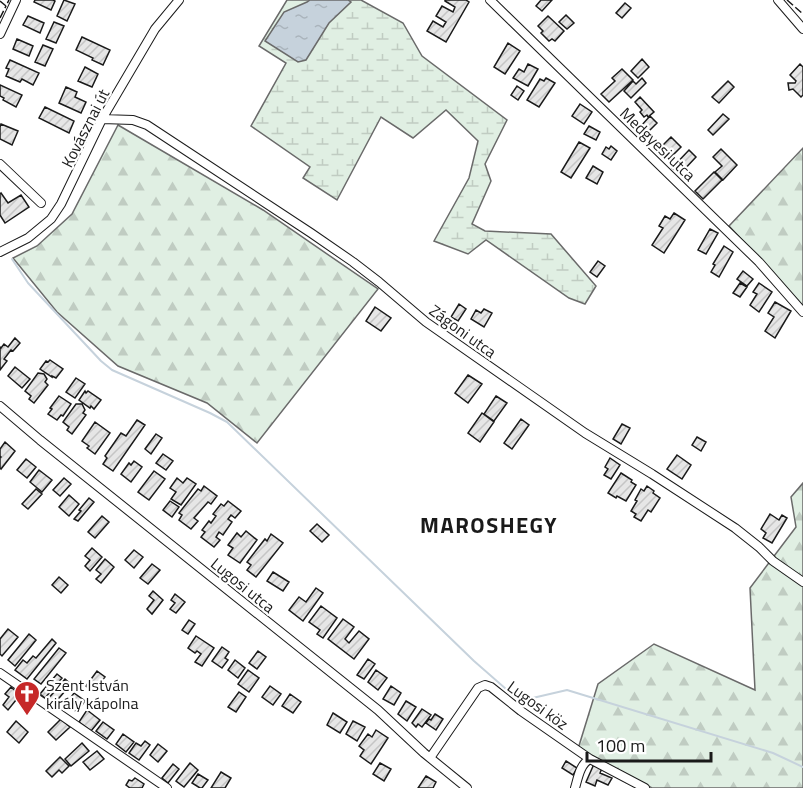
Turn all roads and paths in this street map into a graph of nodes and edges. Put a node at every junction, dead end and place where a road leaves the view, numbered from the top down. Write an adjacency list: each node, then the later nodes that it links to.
1 (16, 0): 6 (street)
2 (179, 0): 7 (street, Kovásznai út)
3 (490, 0): 11 (street, Medgyesi utca)
4 (778, 0): 5 (street)
5 (803, 28)
6 (0, 34)
7 (102, 119): 10 (street, Kovásznai út); 13 (street, Zágoni utca)
8 (0, 164): 9 (street)
9 (41, 203)
10 (0, 252)
11 (803, 312)
12 (0, 406): 15 (street, Lugosi utca)
13 (803, 582)
14 (0, 673): 17 (street)
15 (430, 758): 16 (street, Lugosi köz); 18 (street, Lugosi utca)
16 (588, 760): 19 (street); 20 (street)
17 (167, 788)
18 (467, 788)
19 (575, 788)
20 (645, 788)

